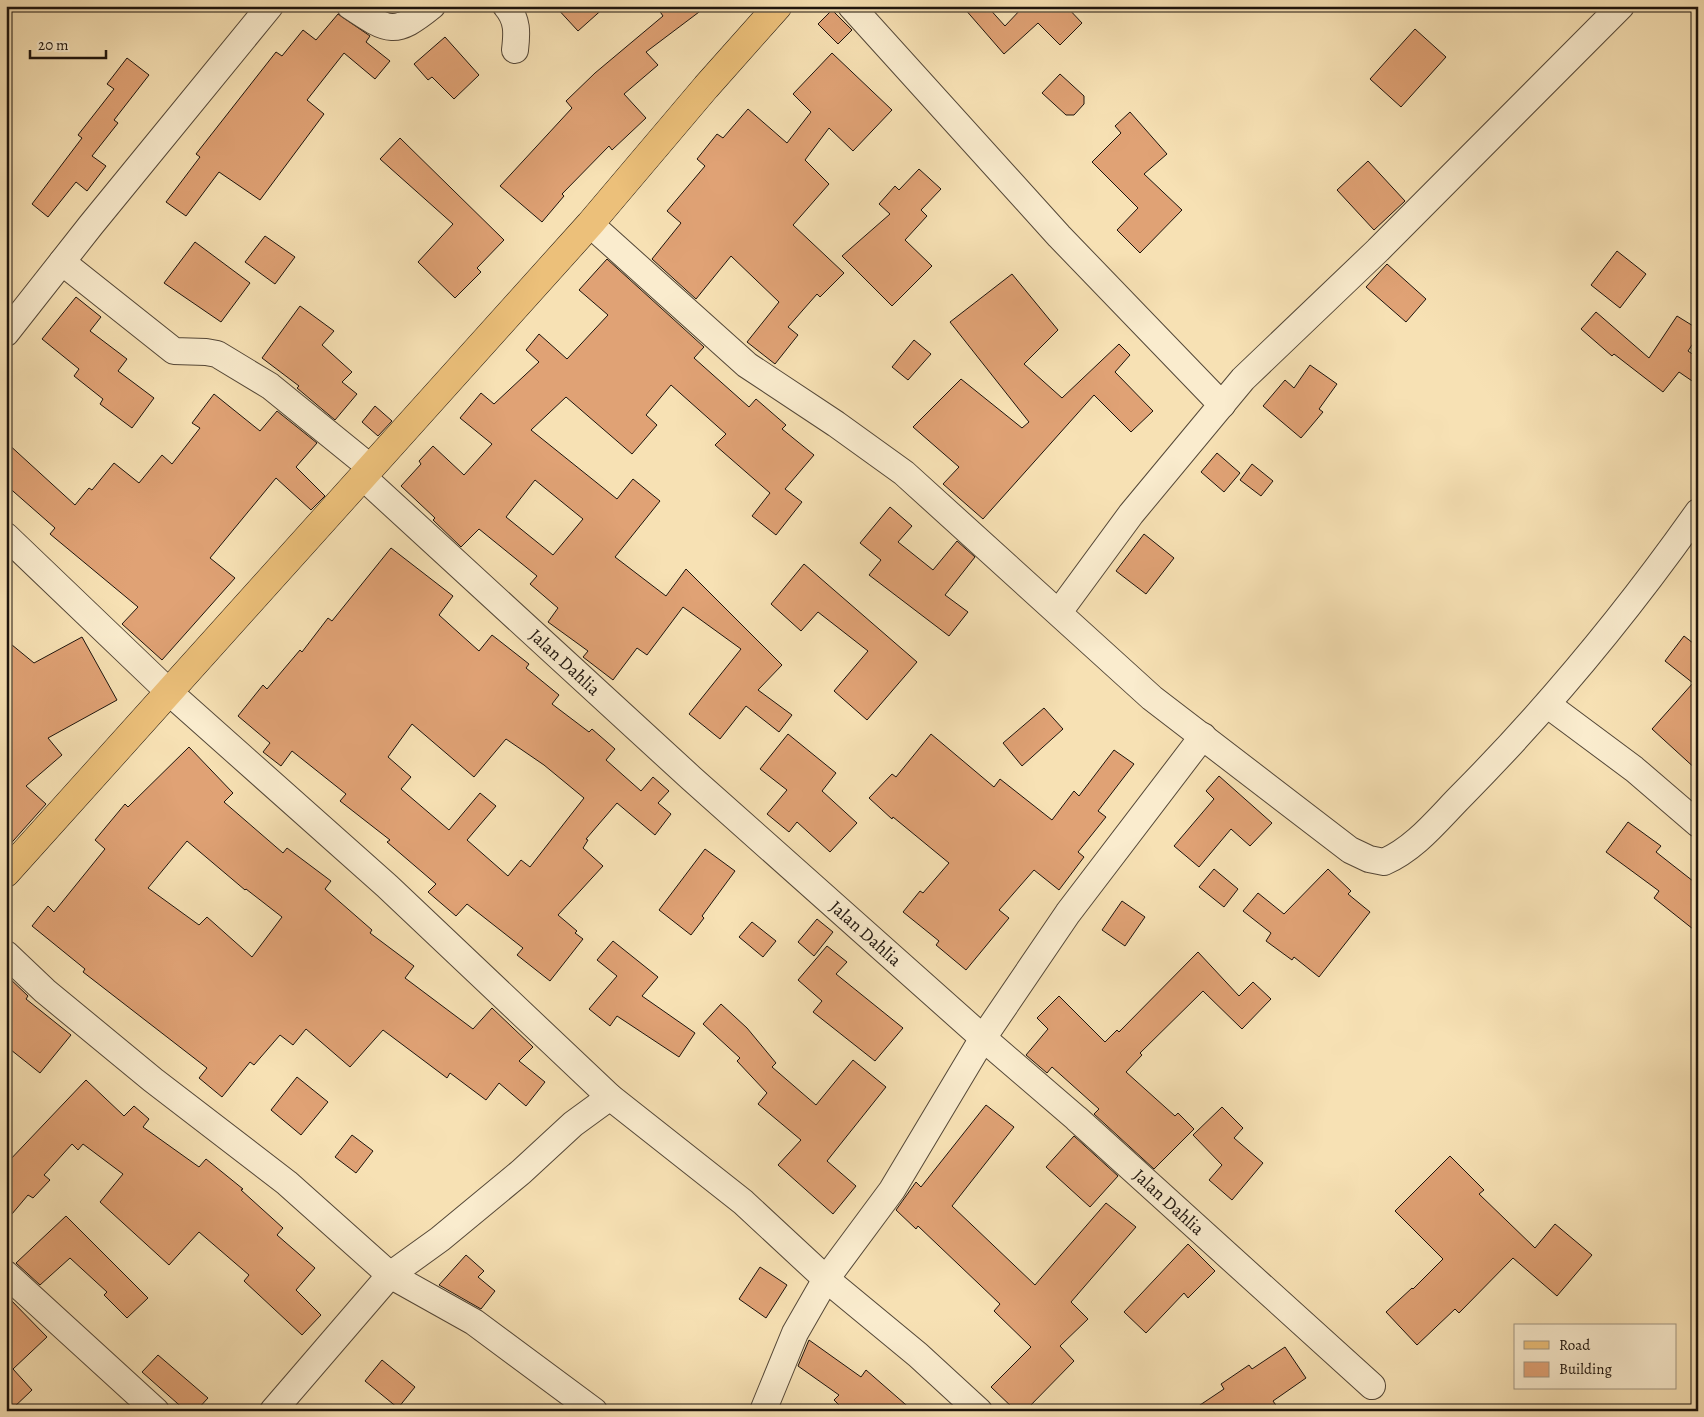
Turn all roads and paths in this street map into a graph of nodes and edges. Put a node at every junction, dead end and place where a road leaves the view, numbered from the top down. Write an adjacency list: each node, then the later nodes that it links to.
1 (270, 6): 10 (street)
2 (350, 6): 3 (street)
3 (432, 6)
4 (506, 6): 8 (street)
5 (778, 6): 9 (main road)
6 (850, 6): 12 (street)
7 (1621, 6): 12 (street)
8 (515, 50)
9 (590, 224): 13 (main road); 16 (street)
10 (62, 262): 11 (street); 13 (street, Jalan Dahlia)
11 (6, 333)
12 (1222, 405): 16 (street)
13 (367, 472): 17 (main road); 23 (street, Jalan Dahlia)
14 (1698, 512): 18 (street)
15 (6, 536): 17 (street)
16 (1059, 612): 19 (street)
17 (169, 692): 21 (main road); 24 (street)
18 (1548, 705): 19 (street); 20 (street)
19 (1203, 736): 23 (street)
20 (1698, 824)
21 (6, 873)
22 (6, 954): 26 (street)
23 (983, 1038): 27 (street); 28 (street, Jalan Dahlia)
24 (610, 1097): 26 (street); 27 (street)
25 (6, 1274): 29 (street)
26 (390, 1274): 30 (street); 31 (street)
27 (826, 1279): 32 (street); 33 (street)
28 (1372, 1386)
29 (156, 1411)
30 (273, 1411)
31 (594, 1411)
32 (763, 1411)
33 (979, 1411)

